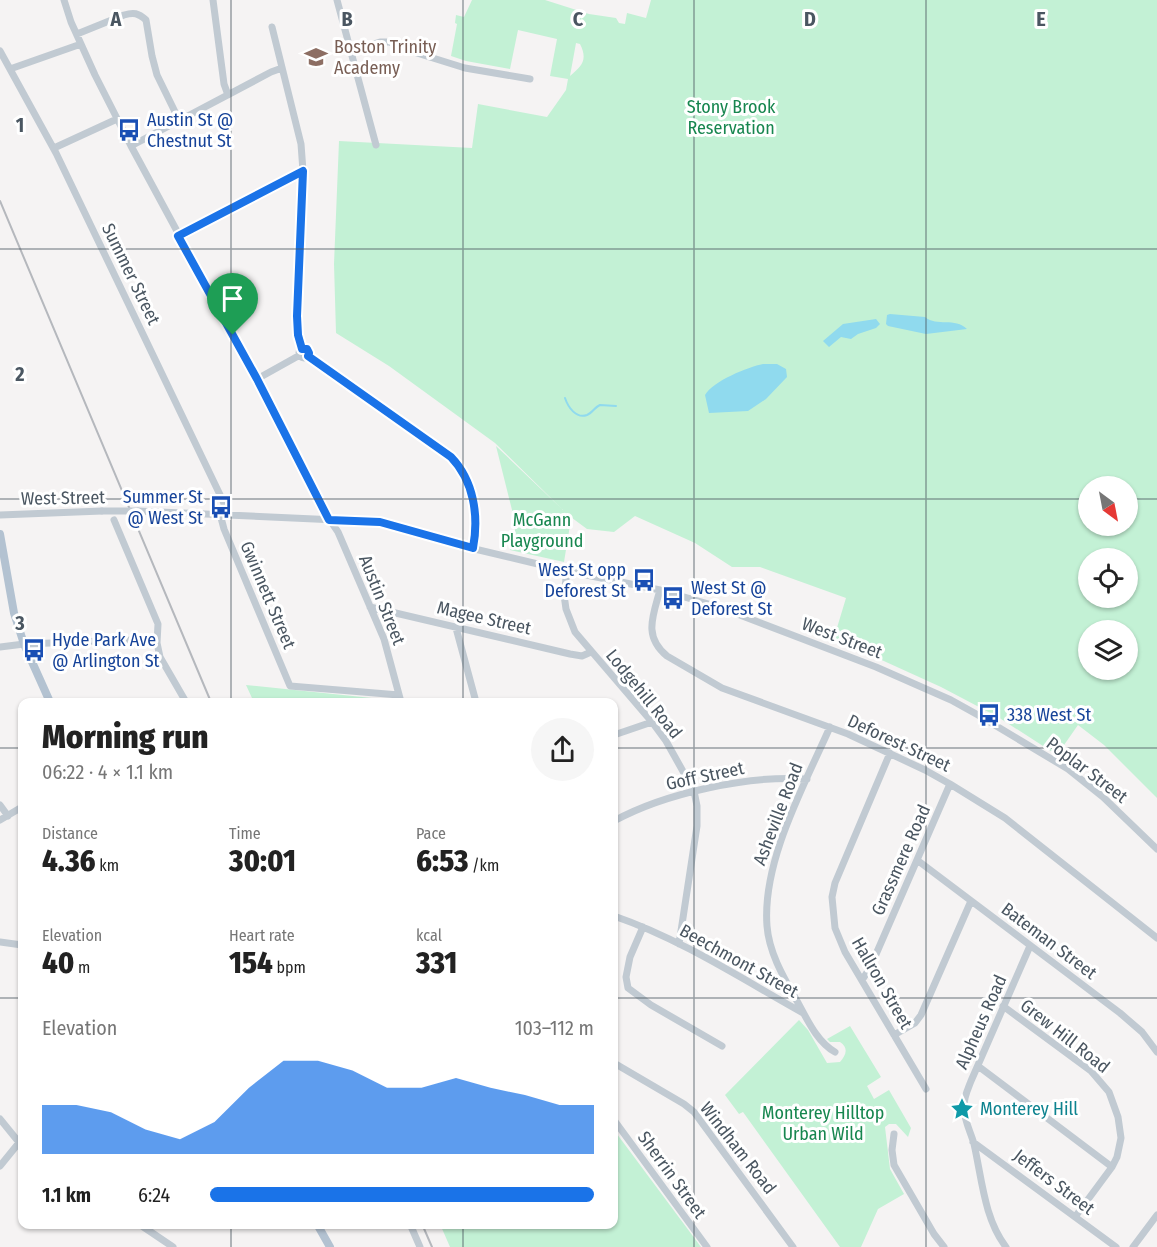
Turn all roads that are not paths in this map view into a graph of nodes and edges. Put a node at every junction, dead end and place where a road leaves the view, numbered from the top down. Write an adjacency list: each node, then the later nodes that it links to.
1 (64, 0): 5 (street, Austin Street)
2 (213, 0): 12 (street)
3 (337, 0): 8 (street)
4 (272, 27): 9 (street)
5 (77, 34): 6 (street, Austin Street); 14 (street)
6 (81, 44): 10 (street); 13 (street, Austin Street)
7 (0, 51): 10 (street, Summer Street)
8 (351, 51): 11 (street); 15 (street)
9 (282, 68): 12 (street); 18 (street)
10 (10, 69): 17 (street, Summer Street)
11 (530, 79)
12 (228, 95): 14 (street)
13 (117, 119): 16 (street, Austin Street); 17 (street)
14 (179, 120): 16 (street)
15 (376, 145)
16 (131, 146): 19 (street, Austin Street)
17 (54, 148): 23 (street, Summer Street)
18 (303, 171): 19 (street); 20 (street)
19 (178, 236): 21 (street, Austin Street)
20 (304, 354): 21 (street); 27 (street)
21 (257, 379): 25 (street, Austin Street)
22 (0, 515): 23 (street, West Street, bridge)
23 (224, 515): 25 (street, West Street); 38 (street, Gwinnett Street)
24 (114, 520): 32 (street)
25 (329, 520): 27 (street, West Street); 30 (street, Austin Street)
26 (0, 534): 33 (main road)
27 (473, 548): 28 (street, West Street)
28 (567, 571): 29 (street, West Street); 35 (street, Lodgehill Road)
29 (660, 590): 41 (street, Deforest Street); 43 (street, West Street)
30 (370, 607): 31 (street, Magee Street); 38 (street, Austin Street)
31 (456, 628): 35 (street, Magee Street); 39 (street)
32 (158, 639): 33 (street); 37 (street)
33 (24, 644): 34 (street); 36 (main road)
34 (0, 647)
35 (591, 652): 40 (street, Lodgehill Road)
36 (48, 698)
37 (184, 698)
38 (400, 698)
39 (475, 698)
40 (652, 722): 42 (street); 47 (street, Lodgehill Road)
41 (830, 727): 44 (street, Deforest Street); 45 (street, Asheville Road)
42 (618, 734)
43 (1023, 741): 53 (street, Poplar Street)
44 (890, 753): 46 (street, Deforest Street); 63 (street, Hallron Street)
45 (807, 779): 47 (street, Goff Street); 65 (street, Asheville Road)
46 (950, 784): 54 (street, Grassmere Road); 58 (street, Deforest Street)
47 (694, 791): 51 (street, Goff Street); 61 (street, Lodgehill Road)
48 (0, 805): 50 (street)
49 (18, 810): 50 (street)
50 (8, 816): 52 (street)
51 (618, 819)
52 (0, 820)
53 (1157, 849)
54 (917, 860): 55 (street, Bateman Street); 63 (street, Grassmere Road)
55 (971, 901): 62 (street, Bateman Street); 66 (street)
56 (618, 918): 57 (street, Beechmont Street)
57 (643, 927): 61 (street, Beechmont Street); 67 (street)
58 (1157, 938)
59 (0, 942): 60 (street)
60 (18, 944)
61 (679, 944): 65 (street, Beechmont Street)
62 (1030, 946): 64 (street, Alpheus Road); 69 (street, Bateman Street)
63 (862, 980): 66 (street, Hallron Street)
64 (1003, 1006): 71 (street, Alpheus Road); 80 (street, Grew Hill Road)
65 (805, 1014): 68 (street, Beechmont Street)
66 (894, 1035): 72 (street, Hallron Street)
67 (722, 1046)
68 (835, 1052)
69 (1157, 1052)
70 (618, 1065): 90 (street, Windham Road)
71 (978, 1066): 77 (street, Alpheus Road); 80 (street)
72 (926, 1089)
73 (0, 1119): 76 (street)
74 (618, 1125): 89 (street, Sherrin Street)
75 (894, 1134): 91 (street)
76 (18, 1140)
77 (973, 1142): 82 (street, Jeffers Street); 92 (street, Alpheus Road)
78 (18, 1146): 79 (street)
79 (0, 1166)
80 (1112, 1167): 82 (street, Grew Hill Road)
81 (1157, 1215): 94 (street)
82 (1075, 1217): 93 (street, Jeffers Street)
83 (146, 1229): 86 (street)
84 (320, 1229): 87 (main road)
85 (412, 1229): 88 (street)
86 (173, 1247)
87 (330, 1247)
88 (420, 1247)
89 (707, 1247)
90 (793, 1247)
91 (944, 1247)
92 (1006, 1247)
93 (1116, 1247)
94 (1133, 1247)

